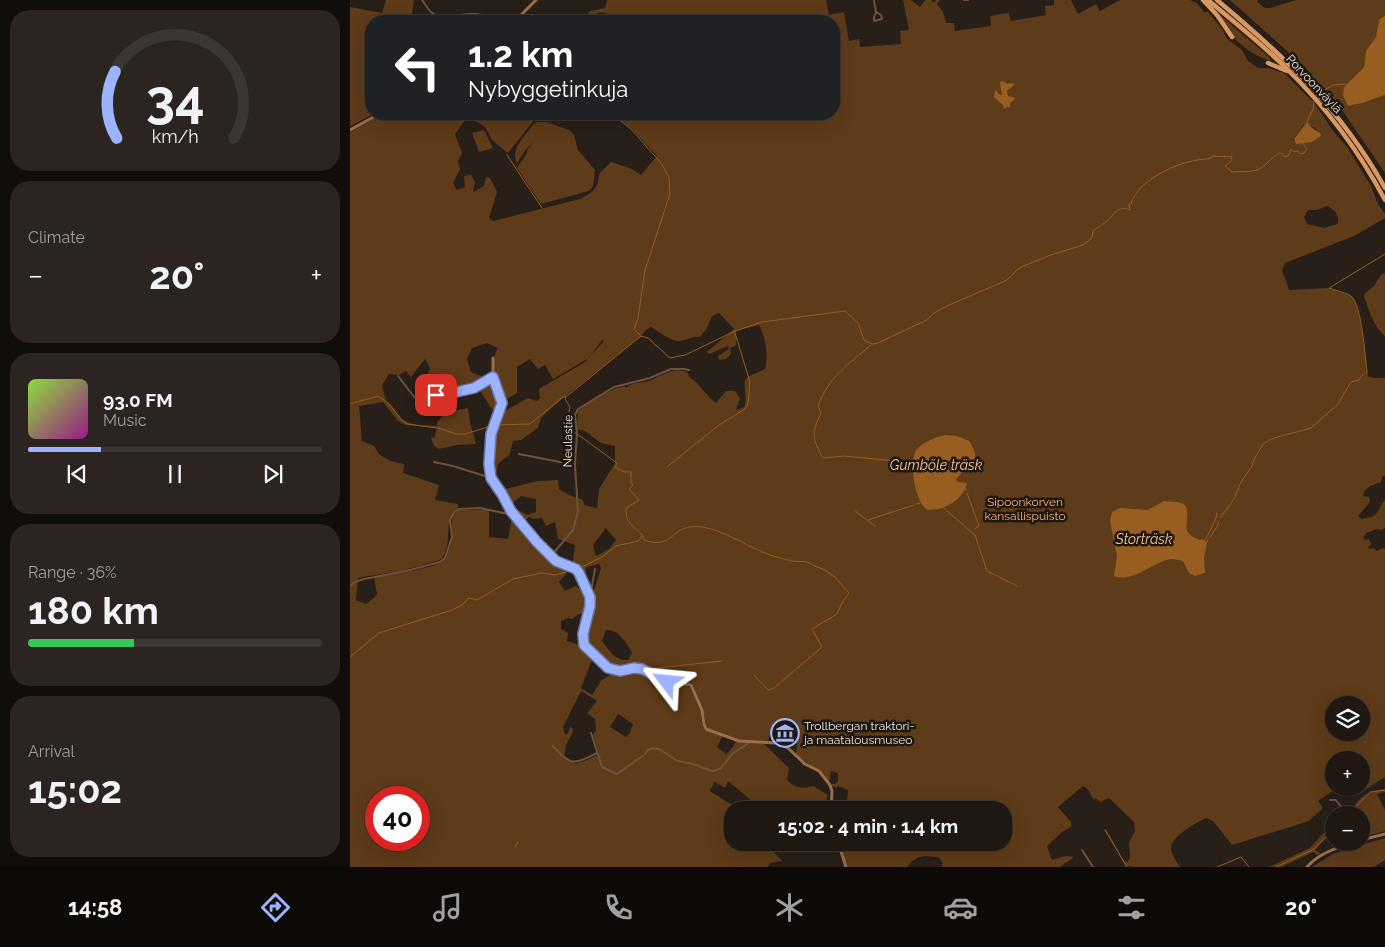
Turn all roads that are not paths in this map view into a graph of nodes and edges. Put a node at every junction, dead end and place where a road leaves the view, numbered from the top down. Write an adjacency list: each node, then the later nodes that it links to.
1 (422, 0): 11 (street)
2 (536, 0): 13 (street)
3 (874, 0): 9 (street)
4 (964, 0): 5 (street)
5 (968, 0)
6 (1203, 0): 14 (highway)
7 (1208, 0): 16 (highway, Porvoonväylä)
8 (1217, 0): 19 (highway, Porvoonväylä)
9 (876, 12)
10 (436, 15): 12 (street)
11 (436, 15)
12 (484, 15)
13 (521, 15)
14 (1232, 37)
15 (1268, 63): 16 (highway)
16 (1294, 76): 22 (highway, Porvoonväylä)
17 (368, 120): 18 (street)
18 (350, 130)
19 (1372, 166): 20 (highway); 21 (highway, Porvoonväylä)
20 (1385, 180)
21 (1385, 188)
22 (1385, 200)
23 (493, 358): 26 (street)
24 (689, 370): 29 (street, Neulastie)
25 (398, 376): 26 (street)
26 (493, 377): 30 (street)
27 (520, 454): 29 (street)
28 (434, 462): 30 (street)
29 (575, 465): 32 (street, Neulastie)
30 (491, 478): 31 (street)
31 (514, 515): 32 (street); 34 (street)
32 (551, 556): 35 (street)
33 (595, 569): 35 (street)
34 (350, 586)
35 (590, 597): 37 (street)
36 (591, 733): 39 (street)
37 (750, 742): 39 (street); 41 (street)
38 (553, 746): 39 (street)
39 (597, 753)
40 (1330, 800): 42 (street)
41 (831, 801)
42 (1340, 806)
43 (1385, 834): 44 (street)
44 (1370, 838)
45 (1082, 850): 49 (street)
46 (841, 851): 48 (street)
47 (1330, 851): 50 (street)
48 (846, 867)
49 (1093, 867)
50 (1307, 867)

